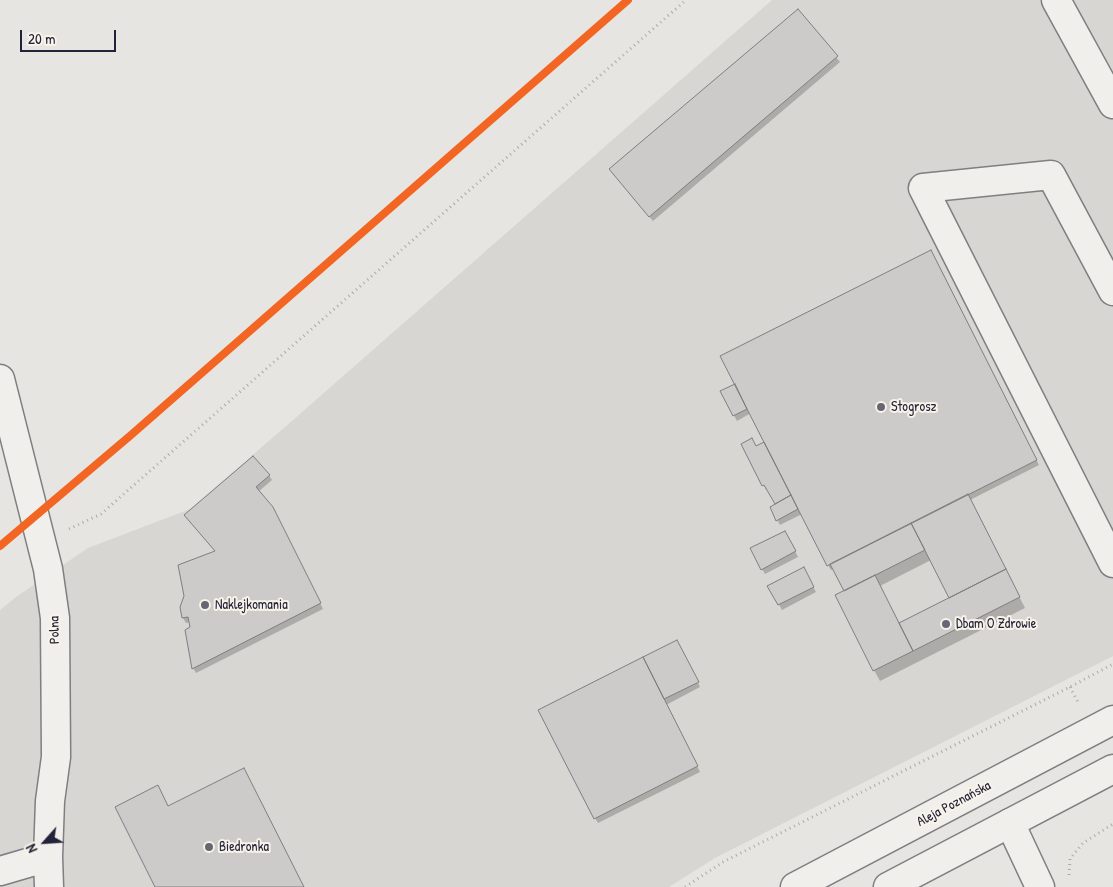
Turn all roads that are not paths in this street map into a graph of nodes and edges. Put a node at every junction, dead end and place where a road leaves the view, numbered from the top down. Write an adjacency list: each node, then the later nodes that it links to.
1 (1056, 0): 2 (main road)
2 (1113, 104)
3 (1113, 291): 5 (main road)
4 (0, 379): 9 (main road, Polna)
5 (1113, 563)
6 (1113, 720): 12 (main road, Aleja Poznańska)
7 (1113, 769): 8 (main road)
8 (1010, 823): 13 (main road); 14 (main road)
9 (48, 856): 10 (main road); 11 (main road, Polna)
10 (0, 871)
11 (49, 887)
12 (795, 887)
13 (888, 887)
14 (1040, 887)

